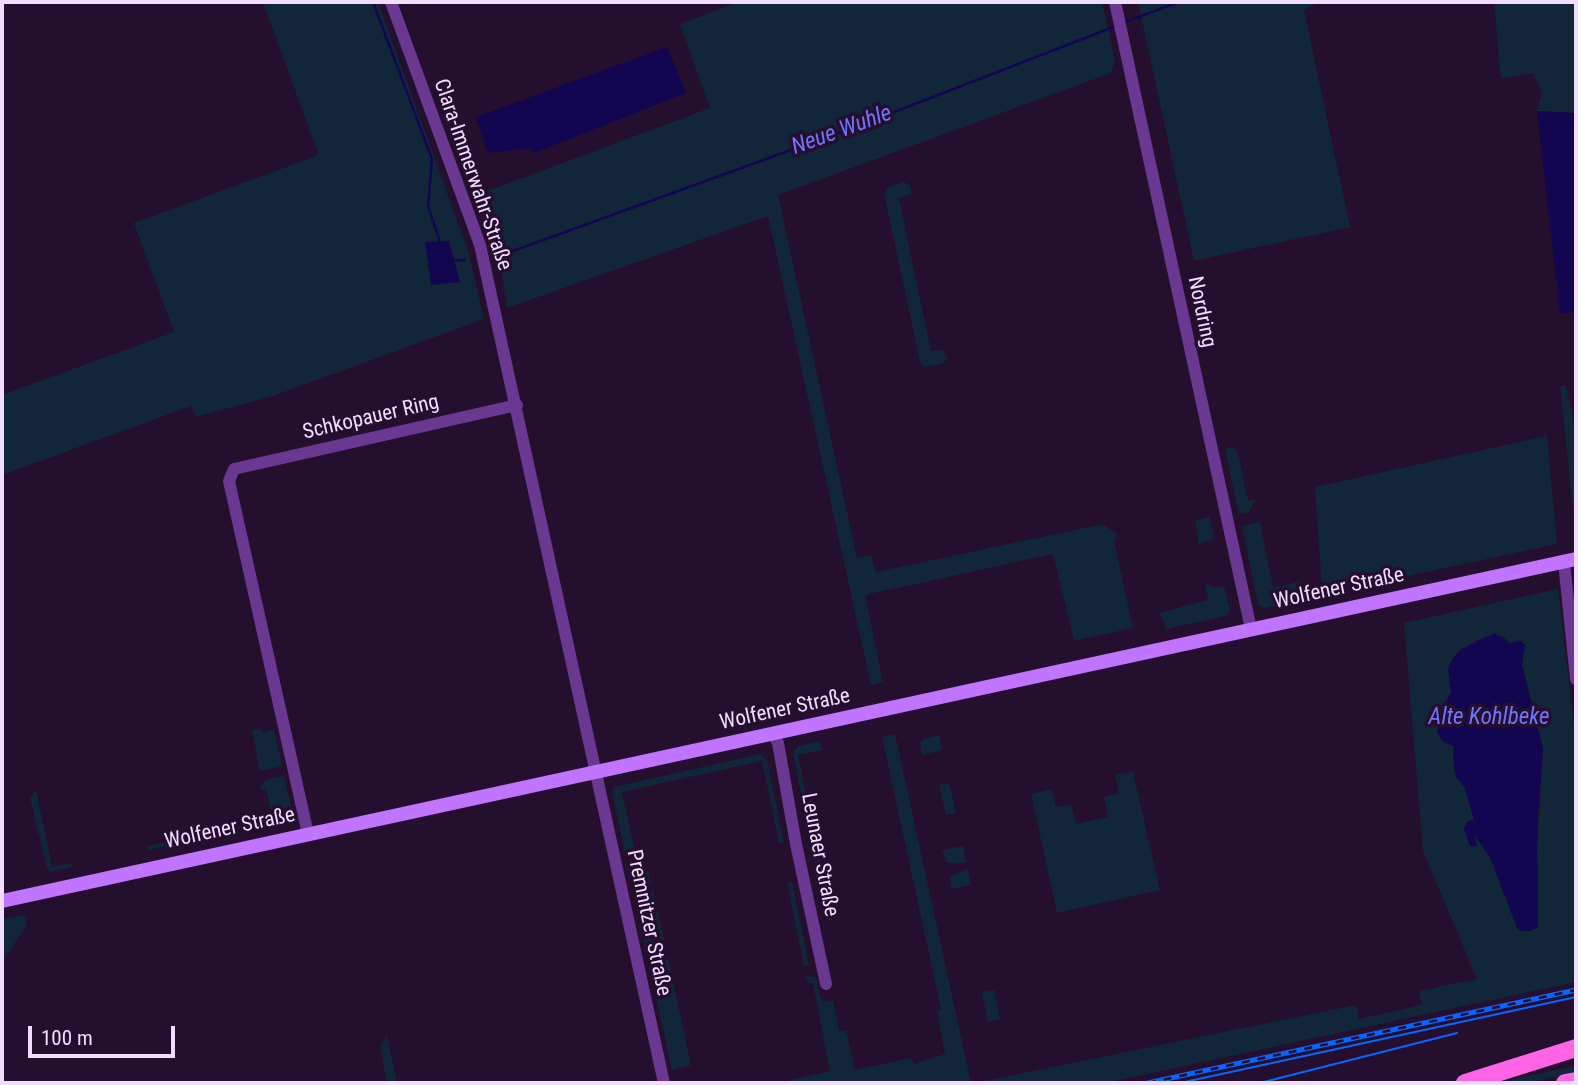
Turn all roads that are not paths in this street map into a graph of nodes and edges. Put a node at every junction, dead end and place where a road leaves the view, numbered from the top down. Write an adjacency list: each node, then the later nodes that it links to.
1 (391, 2): 3 (street, Clara-Immerwahr-Straße)
2 (1115, 2): 5 (street, Nordring)
3 (517, 405): 8 (street); 9 (street, Schkopauer Ring)
4 (1570, 560): 5 (street, Wolfener Straße); 6 (street)
5 (1251, 629): 7 (street, Wolfener Straße)
6 (1576, 679)
7 (773, 734): 8 (street, Wolfener Straße); 11 (street, Leunaer Straße)
8 (595, 771): 9 (street, Wolfener Straße); 15 (street, Premnitzer Straße)
9 (308, 834): 10 (street, Wolfener Straße)
10 (2, 901)
11 (826, 984)
12 (1576, 1048): 16 (main road)
13 (1576, 1060): 16 (main road)
14 (1576, 1081): 17 (main road)
15 (664, 1083)
16 (1465, 1083)
17 (1565, 1083)

